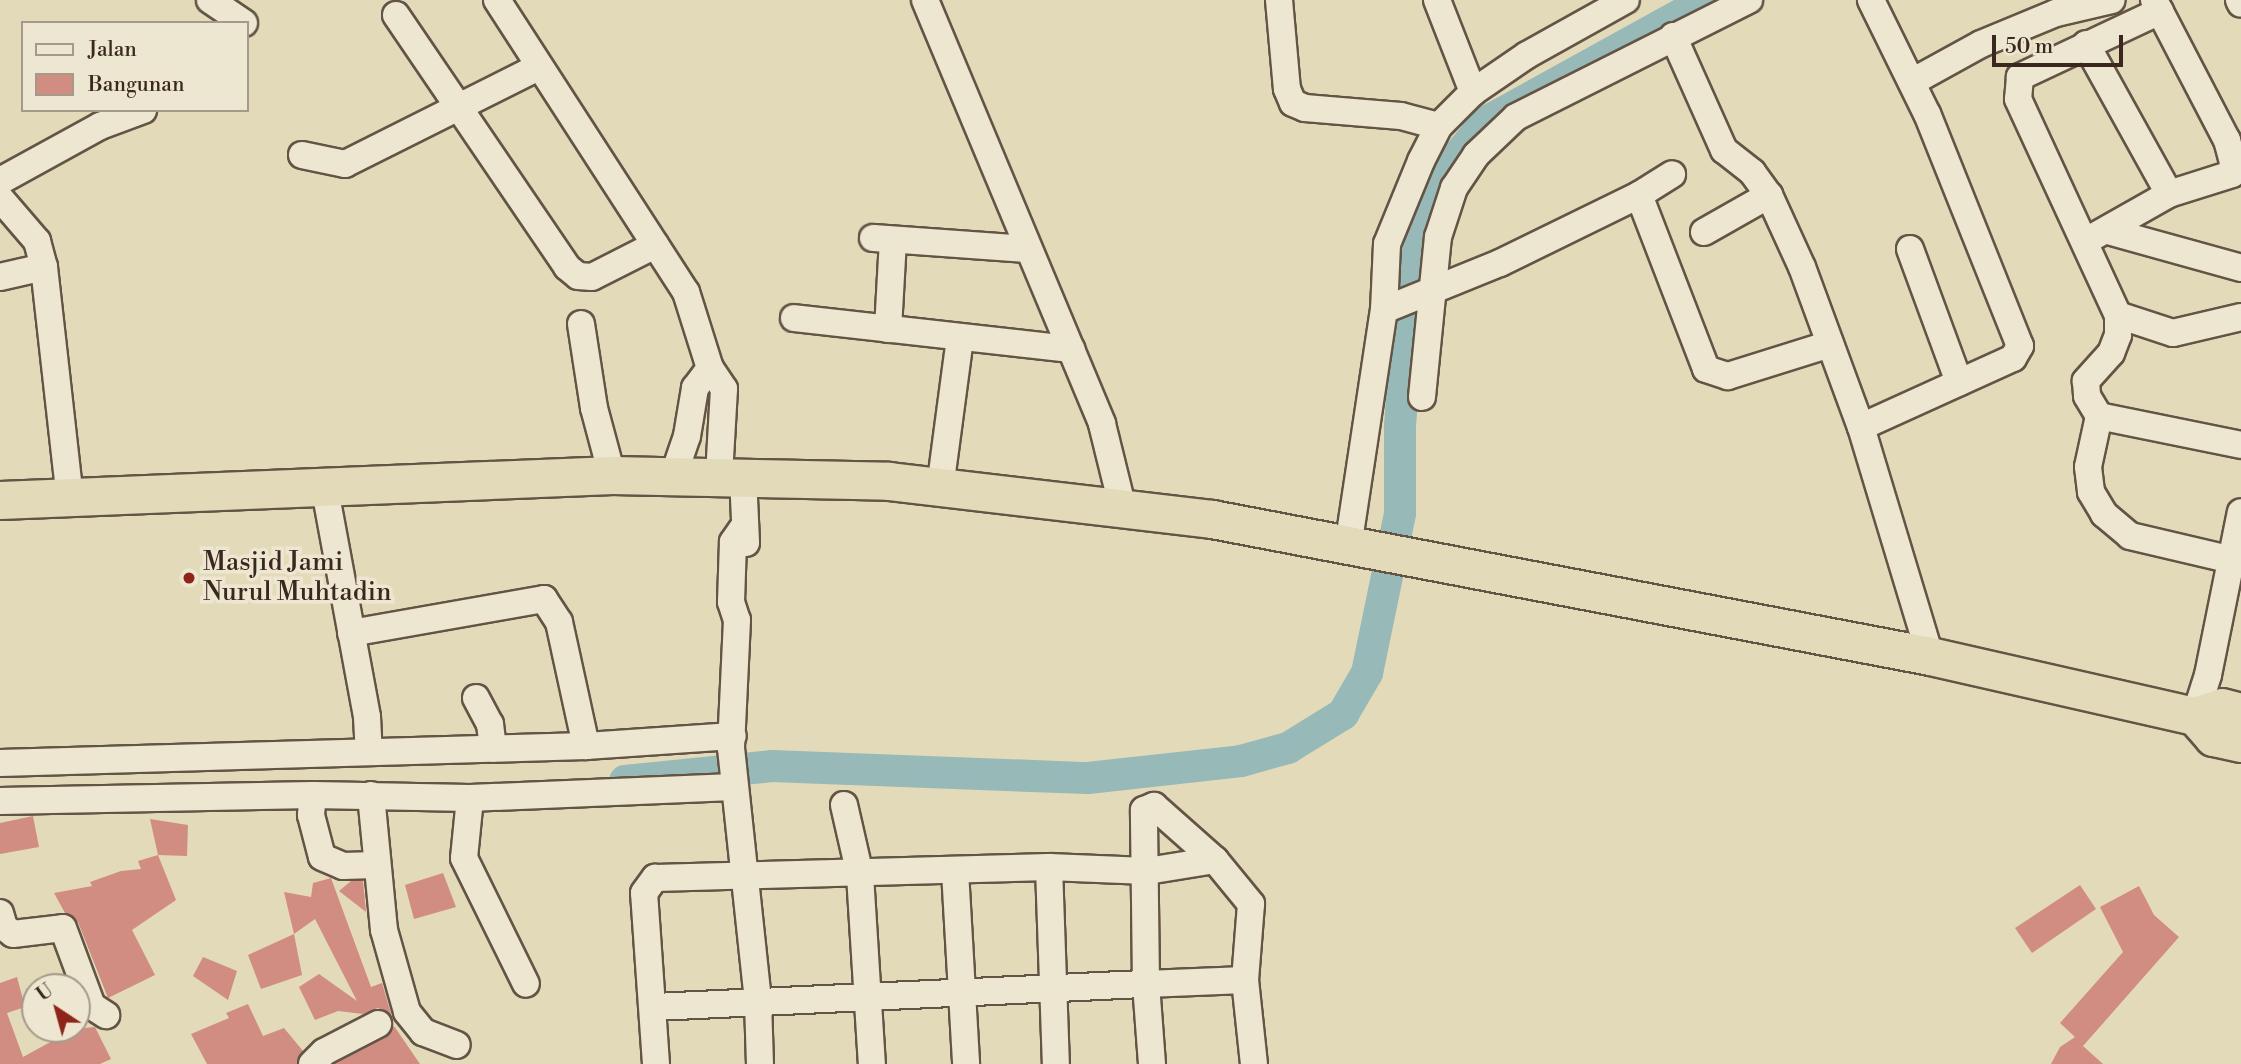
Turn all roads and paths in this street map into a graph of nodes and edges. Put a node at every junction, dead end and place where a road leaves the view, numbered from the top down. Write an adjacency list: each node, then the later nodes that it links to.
1 (211, 0): 12 (street)
2 (497, 0): 15 (street)
3 (925, 0): 32 (street)
4 (1279, 0): 20 (street)
5 (1437, 0): 17 (street)
6 (1626, 0): 17 (street)
7 (1749, 0): 13 (street)
8 (1871, 0): 16 (street)
9 (2112, 0): 16 (street)
10 (2157, 5): 14 (street); 23 (street)
11 (396, 15): 18 (street)
12 (241, 21)
13 (1673, 36): 27 (street); 37 (street)
14 (2086, 44): 25 (street); 30 (street)
15 (537, 68): 18 (street); 31 (street)
16 (1912, 82): 47 (street)
17 (1473, 92): 20 (street)
18 (460, 106): 21 (street); 31 (street)
19 (138, 112): 24 (street)
20 (1439, 126): 37 (street)
21 (302, 155)
22 (1672, 174): 26 (street)
23 (2237, 176): 25 (street)
24 (0, 181)
25 (2169, 194): 30 (street)
26 (1639, 195): 37 (street); 44 (street)
27 (1769, 195): 29 (street); 44 (street)
28 (0, 198): 34 (street)
29 (1704, 232)
30 (2097, 236): 35 (street); 38 (street)
31 (655, 244): 46 (street)
32 (1028, 248): 42 (street); 45 (street)
33 (1910, 249): 47 (street)
34 (44, 267): 36 (street); 57 (street)
35 (2241, 268)
36 (0, 277)
37 (1407, 299): 48 (street); 61 (street)
38 (2118, 315): 39 (street); 49 (street)
39 (2241, 317)
40 (794, 318): 42 (street)
41 (581, 324): 52 (street)
42 (888, 329): 43 (street)
43 (960, 339): 45 (street); 55 (street)
44 (1830, 344): 50 (street)
45 (1070, 349): 59 (street)
46 (710, 369): 53 (street); 54 (street)
47 (1959, 382): 50 (street)
48 (1422, 397)
49 (2099, 416): 51 (street); 62 (street)
50 (1861, 427): 64 (street)
51 (2241, 445)
52 (612, 475): 54 (highway); 56 (highway)
53 (731, 476): 54 (highway); 55 (highway); 72 (street)
54 (673, 477)
55 (940, 488): 59 (highway)
56 (325, 489): 57 (highway); 63 (street)
57 (70, 497): 58 (highway)
58 (0, 500)
59 (1123, 509): 61 (highway)
60 (2241, 512): 62 (street)
61 (1351, 548): 64 (highway)
62 (2236, 561): 67 (street)
63 (351, 633): 69 (street); 71 (street)
64 (1930, 656): 67 (highway)
65 (476, 698): 70 (street)
66 (2241, 712): 67 (highway)
67 (2195, 716): 68 (highway)
68 (2241, 743)
69 (586, 746): 70 (street); 72 (street)
70 (493, 749): 71 (street)
71 (369, 751): 73 (street)
72 (732, 761): 76 (street); 85 (street)
73 (0, 763)
74 (313, 795): 75 (street); 77 (street); 80 (street)
75 (371, 795): 76 (street); 80 (street)
76 (470, 798): 88 (street)
77 (0, 801)
78 (844, 805): 84 (street)
79 (1215, 860): 83 (street); 83 (street); 87 (street)
80 (375, 865): 97 (street)
81 (1049, 867): 82 (street); 83 (street); 90 (street)
82 (955, 871): 84 (street); 91 (street)
83 (1147, 871): 89 (street)
84 (860, 875): 85 (street); 92 (street)
85 (743, 877): 93 (street); 94 (street)
86 (0, 914): 95 (street)
87 (1245, 980): 89 (street); 105 (street)
88 (526, 984)
89 (1146, 984): 90 (street); 104 (street)
90 (1054, 986): 91 (street); 103 (street)
91 (962, 990): 92 (street); 102 (street)
92 (869, 995): 93 (street); 101 (street)
93 (758, 1000): 94 (street); 100 (street)
94 (654, 1007): 99 (street)
95 (106, 1015)
96 (378, 1024): 98 (street)
97 (457, 1045)
98 (312, 1064)
99 (656, 1064)
100 (760, 1064)
101 (872, 1064)
102 (966, 1064)
103 (1056, 1064)
104 (1152, 1064)
105 (1254, 1064)

